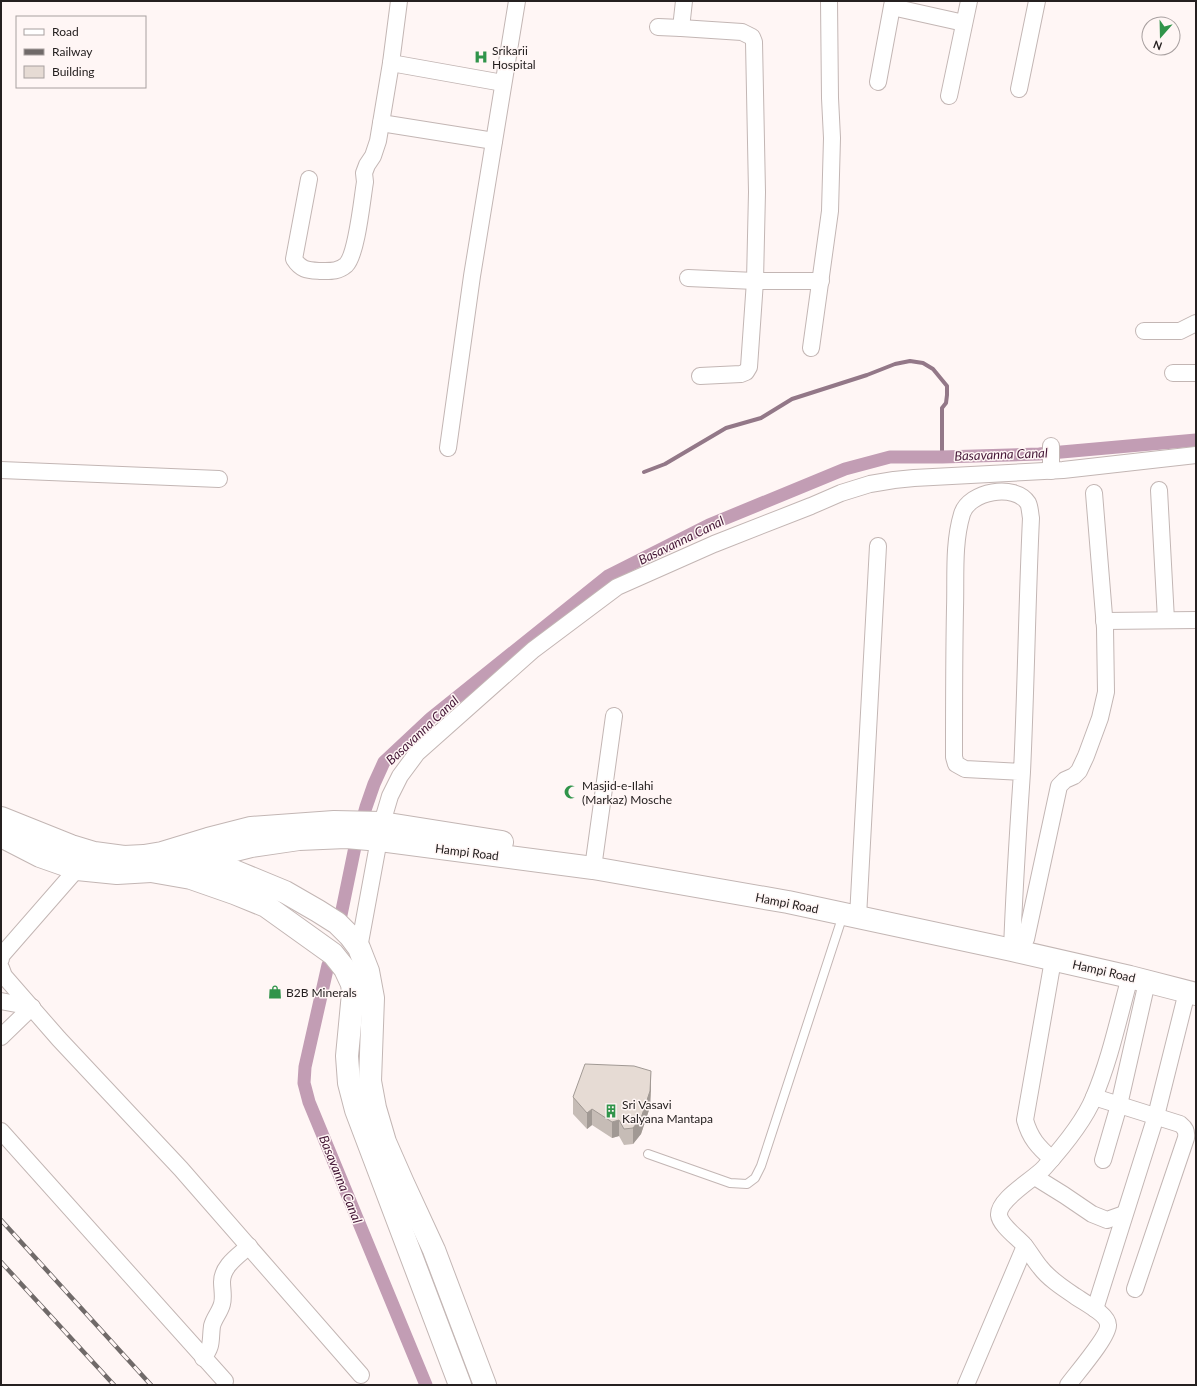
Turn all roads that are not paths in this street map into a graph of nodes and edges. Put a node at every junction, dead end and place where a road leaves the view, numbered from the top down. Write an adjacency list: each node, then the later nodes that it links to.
1 (399, 1): 11 (street)
2 (517, 1): 13 (street)
3 (684, 1): 10 (street)
4 (829, 1): 21 (street)
5 (969, 1): 8 (street)
6 (1037, 1): 14 (street)
7 (893, 4): 8 (street); 12 (street)
8 (964, 23): 15 (street)
9 (658, 27): 10 (street)
10 (681, 28): 20 (street)
11 (391, 64): 13 (street); 16 (street)
12 (878, 82)
13 (503, 83): 17 (street)
14 (1019, 89)
15 (949, 96)
16 (381, 123): 17 (street); 18 (street)
17 (494, 141): 31 (street)
18 (308, 179)
19 (688, 278): 20 (street)
20 (755, 281): 21 (street); 29 (street)
21 (821, 281): 26 (street)
22 (1196, 323): 25 (street)
23 (1196, 330): 25 (street)
24 (1144, 331): 25 (street)
25 (1180, 331)
26 (811, 348)
27 (1173, 373): 28 (street)
28 (1196, 373)
29 (700, 376)
30 (1051, 446): 33 (street)
31 (448, 448)
32 (1196, 455): 33 (street)
33 (1051, 467): 46 (street)
34 (1, 470): 35 (street)
35 (219, 479)
36 (1159, 490): 39 (street)
37 (1094, 493): 41 (street)
38 (878, 546): 52 (street)
39 (1166, 620): 40 (street); 41 (street)
40 (1196, 620)
41 (1104, 621): 53 (street)
42 (614, 716): 49 (street)
43 (1022, 772): 43 (street); 53 (street)
44 (1, 818): 45 (main road)
45 (347, 830): 46 (main road, Hampi Road); 48 (main road)
46 (377, 832): 49 (main road, Hampi Road); 54 (street)
47 (1, 836): 50 (main road)
48 (200, 860): 51 (main road); 54 (main road)
49 (594, 862): 52 (main road, Hampi Road)
50 (77, 869): 51 (main road); 55 (street)
51 (151, 872): 79 (main road)
52 (854, 911): 53 (main road, Hampi Road); 67 (lane)
53 (1017, 942): 56 (main road, Hampi Road); 59 (main road)
54 (359, 948): 80 (main road)
55 (1, 959)
56 (1053, 960): 58 (main road, Hampi Road); 68 (street)
57 (1, 968): 61 (street)
58 (1139, 980): 59 (main road, Hampi Road); 63 (street); 64 (street)
59 (1193, 989): 65 (street)
60 (1, 1001): 61 (street)
61 (32, 1007): 62 (street); 72 (street)
62 (1, 1037)
63 (1094, 1097): 64 (street); 68 (street)
64 (1119, 1105): 65 (street); 69 (street)
65 (1156, 1116): 71 (street); 74 (street)
66 (1, 1131): 76 (street)
67 (648, 1154)
68 (1052, 1159): 70 (street)
69 (1104, 1160)
70 (1035, 1177): 71 (street); 73 (street)
71 (1124, 1214): 75 (street)
72 (249, 1246): 76 (street); 77 (street)
73 (1025, 1246): 75 (street); 81 (street)
74 (1136, 1289)
75 (1095, 1309): 82 (street)
76 (204, 1358): 78 (street)
77 (361, 1375)
78 (225, 1381)
79 (460, 1385)
80 (485, 1385)
81 (966, 1385)
82 (1068, 1385)

